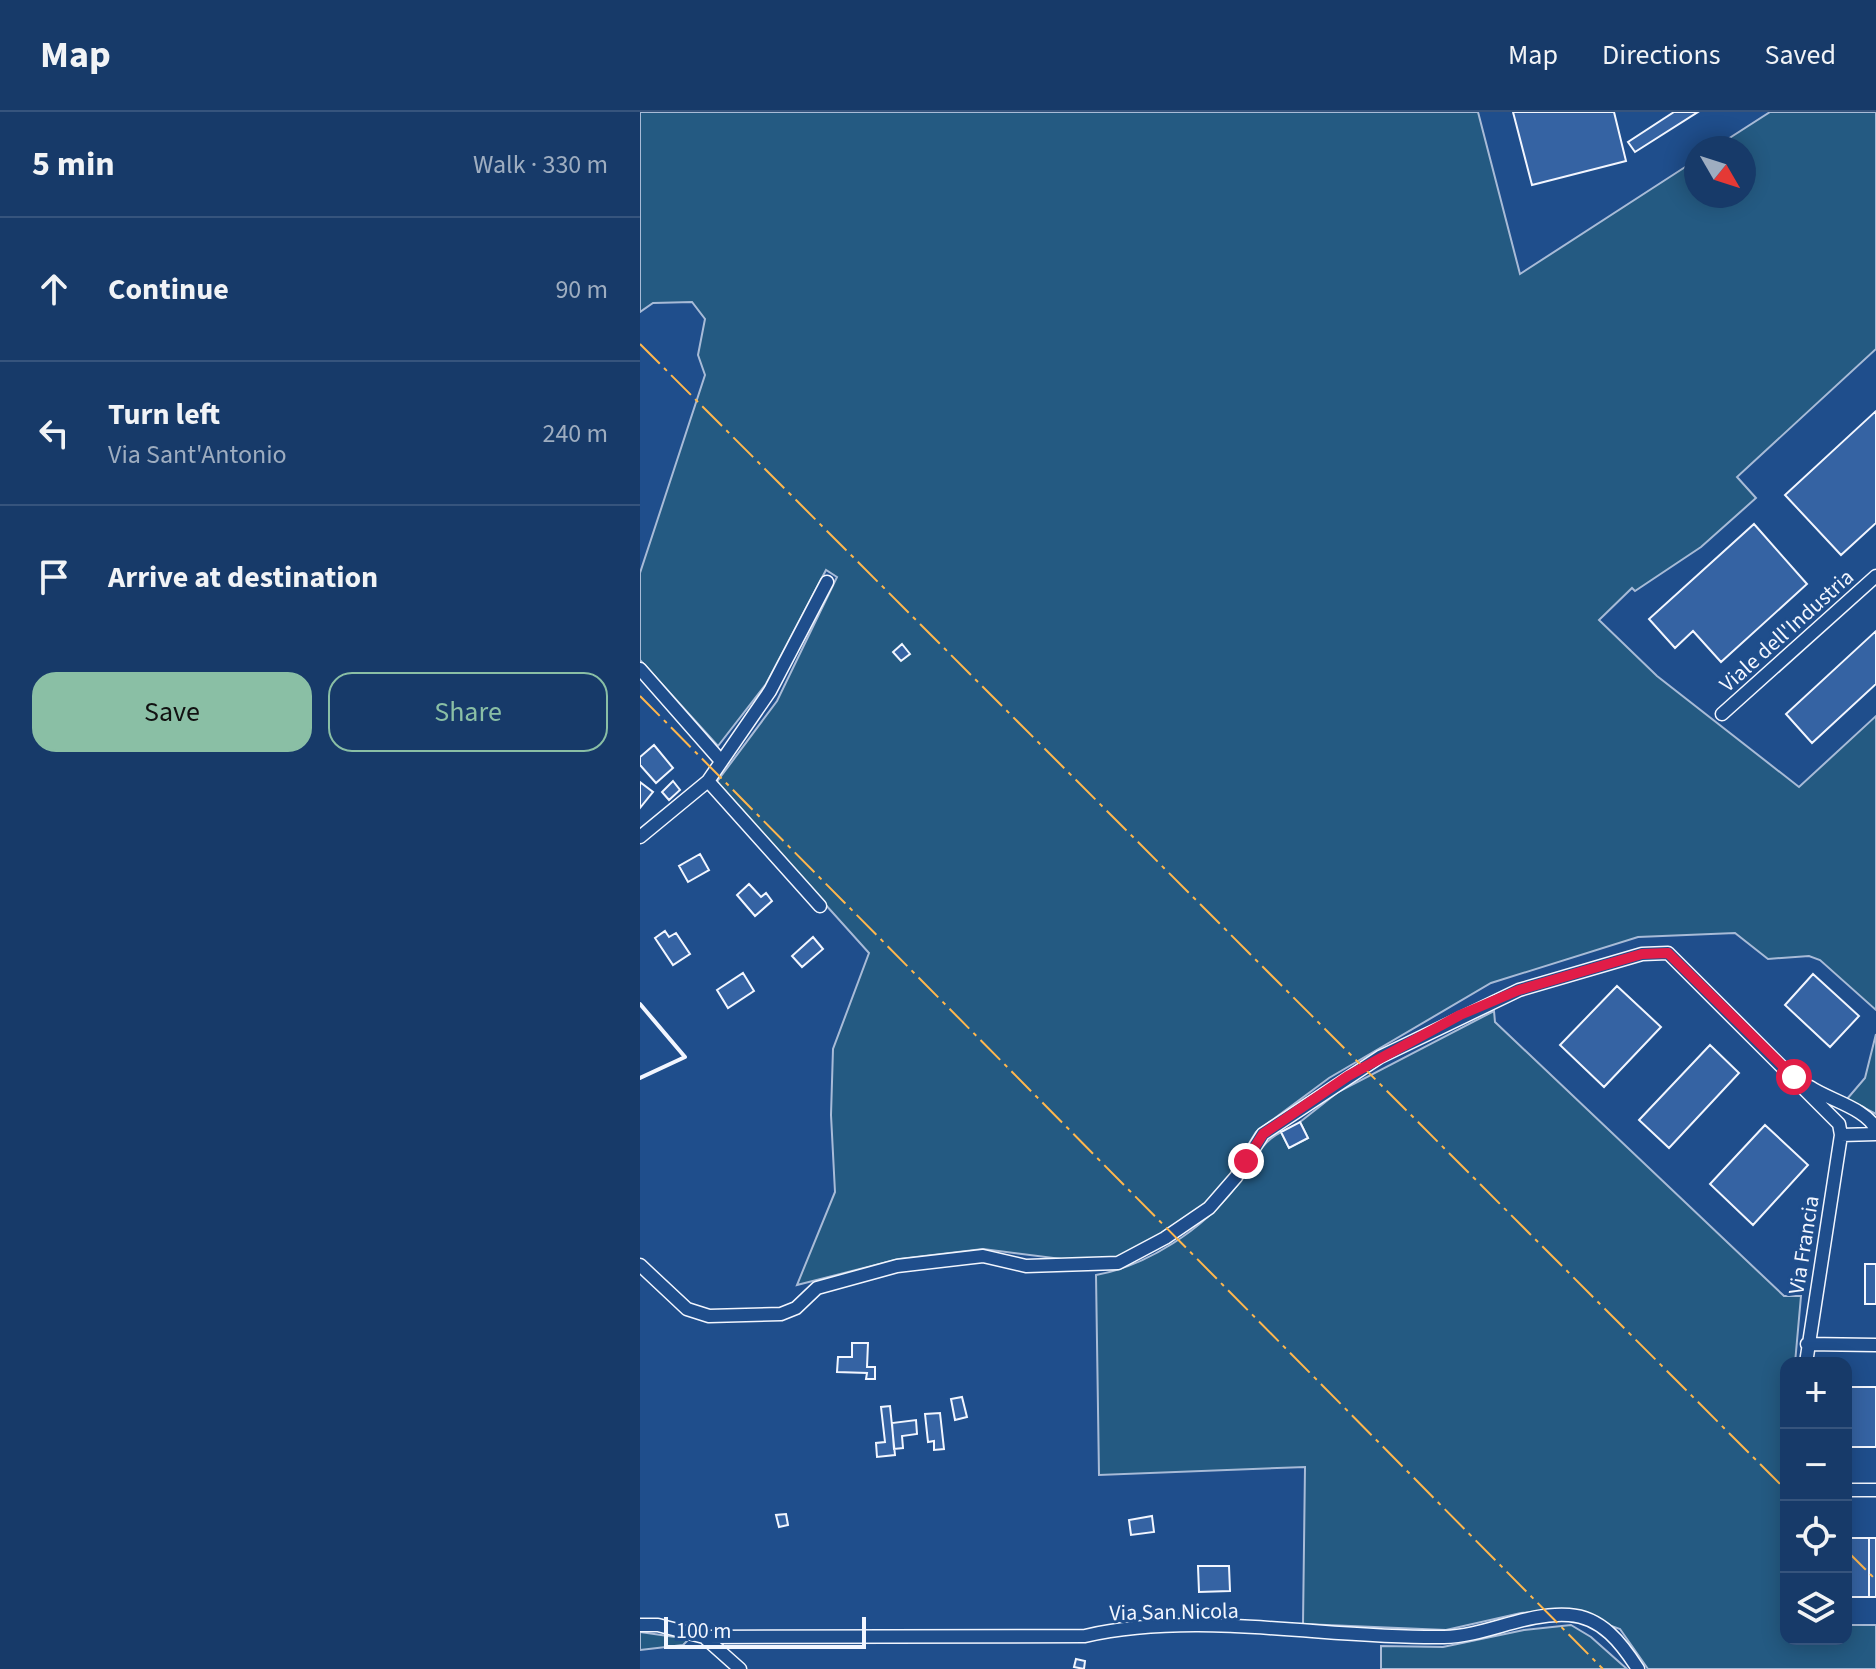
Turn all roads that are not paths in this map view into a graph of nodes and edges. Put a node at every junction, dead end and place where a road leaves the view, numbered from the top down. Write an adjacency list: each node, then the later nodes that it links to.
1 (1876, 576): 4 (street, Viale dell'Industria)
2 (827, 582): 5 (street)
3 (640, 669): 5 (street)
4 (1722, 714)
5 (721, 761): 6 (street)
6 (708, 781): 7 (street); 8 (street)
7 (640, 837)
8 (820, 906)
9 (1794, 1077): 10 (street); 11 (street); 13 (street)
10 (1850, 1108): 11 (street); 12 (street)
11 (1840, 1130): 12 (street); 14 (street, Via Francia)
12 (1876, 1132)
13 (640, 1265)
14 (1807, 1344): 15 (street); 16 (street, Via Francia)
15 (1876, 1345)
16 (1806, 1357)
17 (1852, 1490): 18 (street)
18 (1876, 1490)
19 (640, 1625): 20 (street, Via San Nicola)
20 (704, 1637): 21 (street); 22 (street, Via San Nicola)
21 (740, 1669)
22 (1638, 1669)

